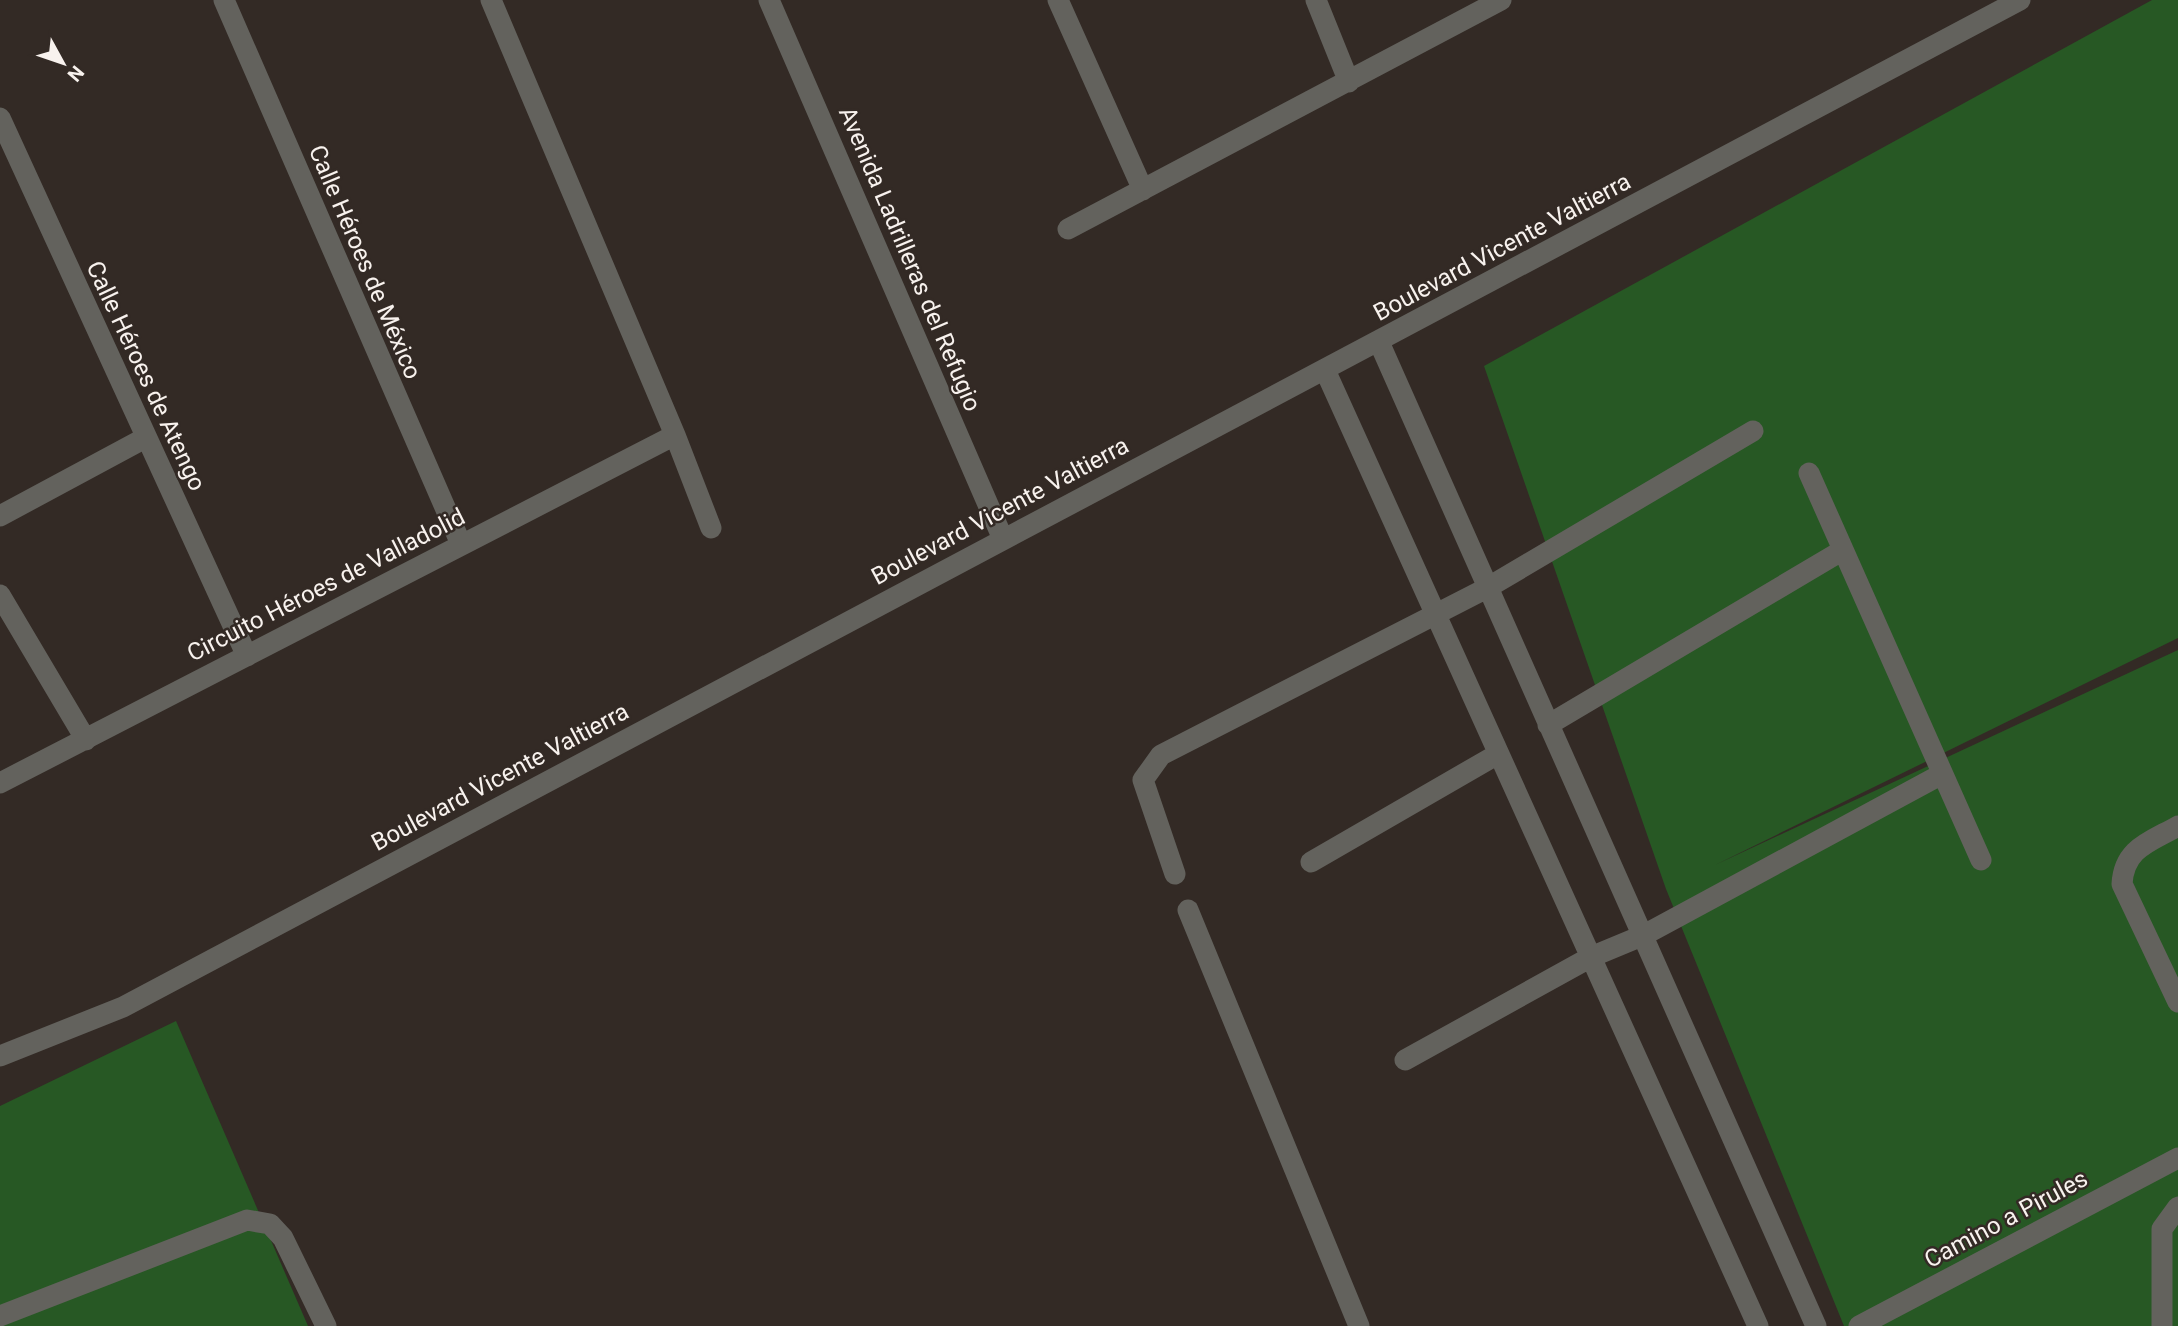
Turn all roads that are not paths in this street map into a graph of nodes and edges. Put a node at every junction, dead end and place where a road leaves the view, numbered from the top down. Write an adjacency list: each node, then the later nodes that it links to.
1 (224, 0): 21 (street, Calle Héroes de México)
2 (491, 0): 15 (street)
3 (769, 0): 20 (street, Avenida Ladrilleras del Refugio)
4 (1058, 0): 10 (street)
5 (1316, 0): 8 (street)
6 (1501, 0): 8 (street)
7 (2020, 0): 12 (street, Boulevard Vicente Valtierra)
8 (1349, 82): 10 (street)
9 (0, 118): 16 (street, Calle Héroes de Atengo)
10 (1143, 190): 11 (street)
11 (1068, 229)
12 (1379, 342): 13 (street, Boulevard Vicente Valtierra); 23 (street)
13 (1325, 370): 20 (street, Boulevard Vicente Valtierra); 25 (street)
14 (1753, 431): 23 (street)
15 (675, 435): 19 (street); 21 (street, Circuito Héroes de Valladolid)
16 (145, 438): 18 (street); 26 (street, Calle Héroes de Atengo)
17 (1809, 473): 22 (street)
18 (0, 516)
19 (711, 528)
20 (1003, 539): 40 (street, Boulevard Vicente Valtierra)
21 (461, 544): 26 (street, Circuito Héroes de Valladolid)
22 (1843, 550): 27 (street); 30 (street)
23 (1487, 587): 25 (street); 27 (street)
24 (0, 595): 28 (street)
25 (1434, 613): 29 (street); 35 (street)
26 (247, 656): 28 (street, Circuito Héroes de Valladolid)
27 (1548, 726): 37 (street)
28 (86, 740): 31 (street, Circuito Héroes de Valladolid)
29 (1498, 754): 34 (street); 38 (street)
30 (1942, 774): 33 (street); 37 (street)
31 (0, 783)
32 (2178, 826): 39 (street)
33 (1981, 860)
34 (1311, 862)
35 (1175, 874)
36 (1188, 910): 46 (street)
37 (1644, 935): 38 (street); 48 (street)
38 (1591, 957): 41 (street); 47 (street)
39 (2178, 1003)
40 (0, 1056)
41 (1405, 1060)
42 (2178, 1158): 49 (street, Camino a Pirules)
43 (2178, 1207): 50 (street)
44 (0, 1316): 45 (street)
45 (326, 1326)
46 (1359, 1326)
47 (1758, 1326)
48 (1816, 1326)
49 (1859, 1326)
50 (2162, 1326)

